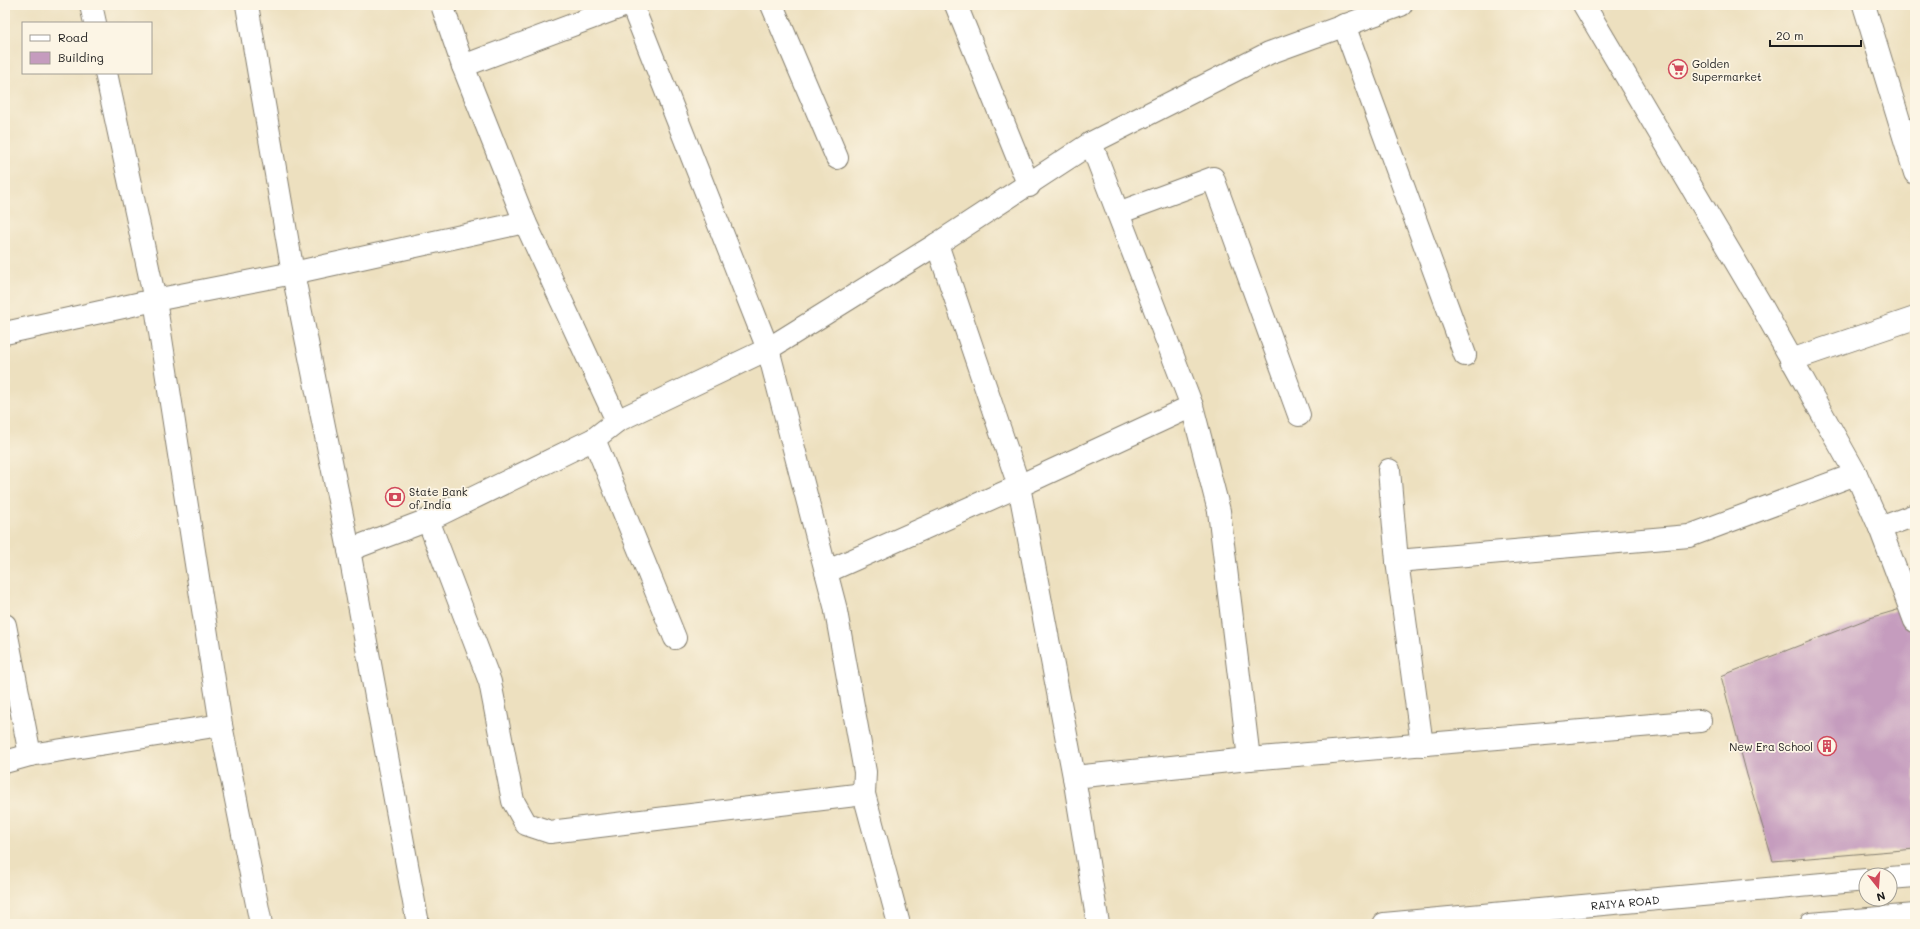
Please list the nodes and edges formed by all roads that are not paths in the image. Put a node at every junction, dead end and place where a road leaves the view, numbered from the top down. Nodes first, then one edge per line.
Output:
1 (91, 5) edge
2 (247, 5) edge
3 (442, 5) edge
4 (626, 5) edge
5 (632, 5) edge
6 (772, 5) edge
7 (956, 5) edge
8 (1401, 5) edge
9 (1584, 5) edge
10 (1864, 5) edge
11 (95, 22) edge
12 (1344, 26) junction
13 (462, 66) junction
14 (106, 74) edge
15 (1091, 143) junction
16 (837, 158) dead end
17 (1915, 173) edge
18 (1028, 186) junction
19 (1118, 213) junction
20 (525, 222) junction
21 (937, 244) junction
22 (294, 274) junction
23 (155, 300) junction
24 (1915, 318) edge
25 (5, 333) edge
26 (768, 349) junction
27 (1465, 355) dead end
28 (1791, 360) junction
29 (1192, 406) junction
30 (1299, 415) dead end
31 (617, 421) junction
32 (594, 440) junction
33 (1389, 470) dead end
34 (1856, 474) junction
35 (1019, 486) junction
36 (1915, 515) edge
37 (428, 520) junction
38 (1880, 528) junction
39 (349, 550) junction
40 (1397, 561) junction
41 (826, 572) junction
42 (1915, 620) edge
43 (5, 625) edge
44 (675, 638) dead end
45 (1700, 720) dead end
46 (221, 724) junction
47 (1422, 744) junction
48 (30, 755) junction
49 (1249, 759) junction
50 (5, 762) edge
51 (1074, 777) junction
52 (864, 794) junction
53 (1915, 876) edge
54 (1898, 877) edge
55 (1858, 881) edge
56 (1915, 915) edge
57 (261, 924) edge
58 (418, 924) edge
59 (899, 924) edge
60 (1098, 924) edge
61 (1384, 924) edge
62 (1811, 924) edge

1 - 11 street
2 - 22 street
3 - 13 street
4 - 13 street
5 - 26 street
6 - 16 street
7 - 18 street
8 - 12 street
9 - 28 street
10 - 17 street
12 - 15 street
12 - 27 street
13 - 20 street
14 - 23 street
15 - 18 street
15 - 19 street
18 - 21 street
19 - 29 street
19 - 30 street
20 - 22 street
20 - 31 street
21 - 26 street
21 - 35 street
22 - 23 street
22 - 39 street
23 - 25 street
23 - 46 street
24 - 28 street
26 - 31 street
26 - 41 street
28 - 34 street
29 - 35 street
29 - 49 street
31 - 32 street
32 - 37 street
32 - 44 street
33 - 40 street
34 - 38 street
34 - 40 street
35 - 41 street
35 - 51 street
36 - 38 street
37 - 39 street
37 - 52 street
38 - 42 street
39 - 58 street
40 - 47 street
41 - 52 street
43 - 48 street
45 - 47 street
46 - 48 street
46 - 57 street
47 - 49 street
48 - 50 street
49 - 51 street
51 - 60 street
52 - 59 street
53 - 54 street
55 - 61 street, RAIYA ROAD
56 - 62 street

